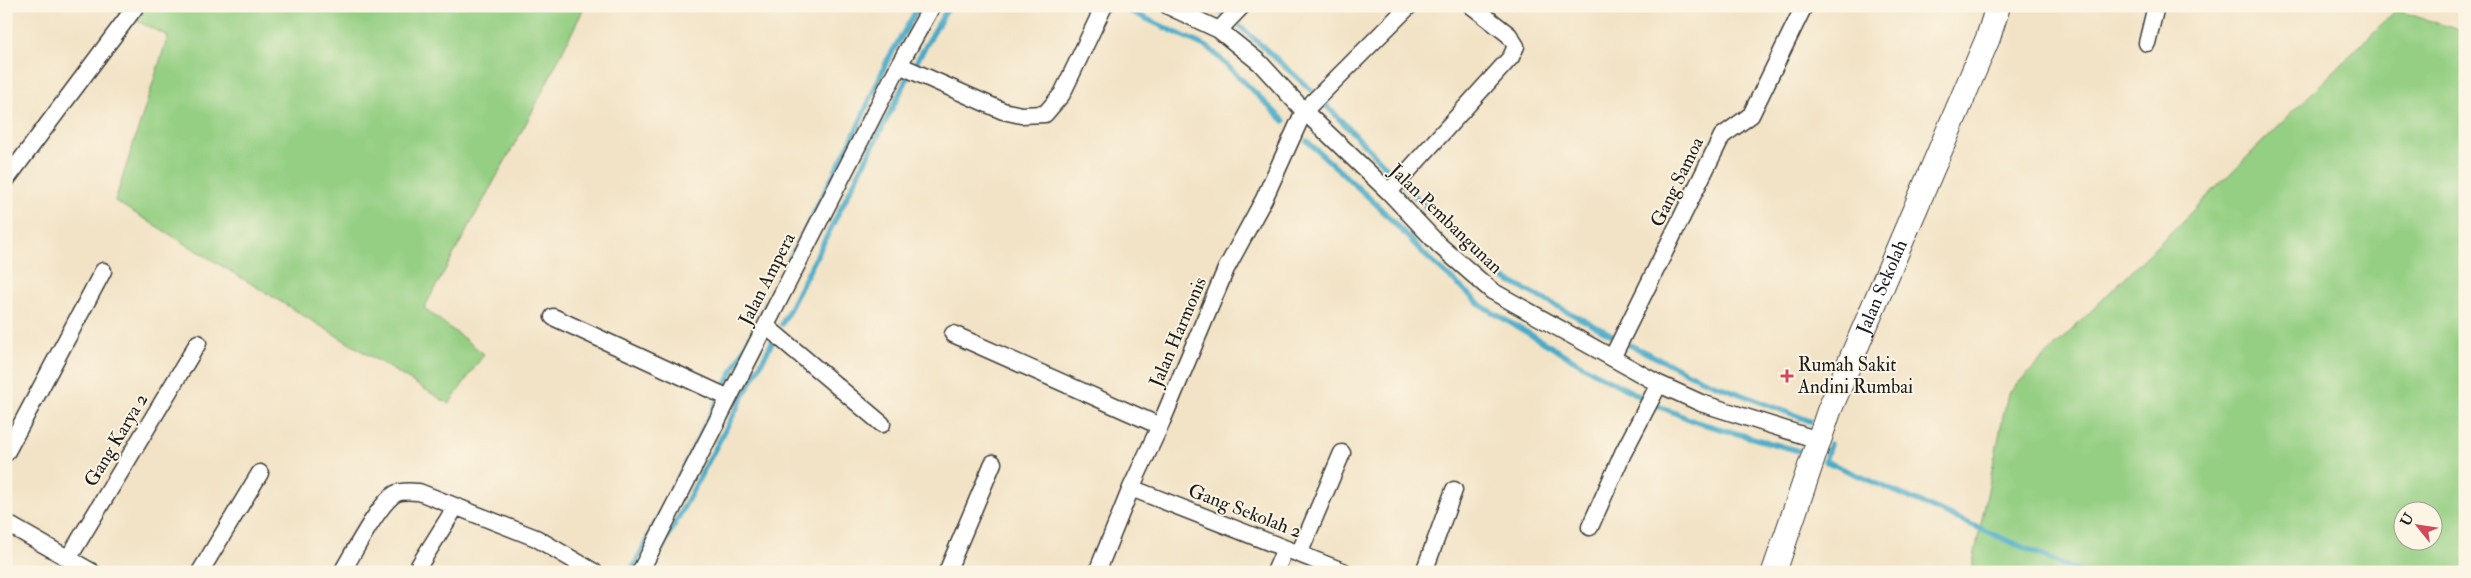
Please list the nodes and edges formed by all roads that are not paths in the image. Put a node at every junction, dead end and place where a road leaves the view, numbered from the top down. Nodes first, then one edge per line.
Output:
1 (136, 6) edge
2 (932, 6) edge
3 (1104, 6) edge
4 (1168, 6) edge
5 (1242, 6) edge
6 (1410, 6) edge
7 (1472, 6) edge
8 (1804, 6) edge
9 (1998, 6) edge
10 (2156, 6) edge
11 (1219, 30) junction
12 (2147, 43) dead end
13 (899, 65) junction
14 (1304, 111) junction
15 (6, 180) edge
16 (1389, 192) junction
17 (103, 271) dead end
18 (554, 318) dead end
19 (766, 326) junction
20 (953, 334) dead end
21 (198, 343) dead end
22 (1612, 358) junction
23 (1659, 384) junction
24 (729, 398) junction
25 (882, 424) dead end
26 (1160, 426) junction
27 (1818, 440) junction
28 (6, 452) edge
29 (1342, 453) dead end
30 (993, 463) dead end
31 (260, 473) dead end
32 (1131, 488) junction
33 (1454, 490) dead end
34 (455, 508) junction
35 (6, 523) edge
36 (1590, 527) dead end
37 (1292, 551) junction
38 (68, 559) junction
39 (92, 572) edge
40 (200, 572) edge
41 (342, 572) edge
42 (415, 572) edge
43 (594, 572) edge
44 (640, 572) edge
45 (947, 572) edge
46 (1097, 572) edge
47 (1275, 572) edge
48 (1345, 572) edge
49 (1424, 572) edge
50 (1774, 572) edge

1 - 15 street
2 - 13 street, Jalan Ampera
3 - 13 street
4 - 11 street, Jalan Pembangunan
5 - 11 street
6 - 14 street
7 - 16 street
8 - 22 street, Gang Samoa
9 - 27 street, Jalan Sekolah
10 - 12 street
11 - 14 street, Jalan Pembangunan
13 - 19 street, Jalan Ampera
14 - 16 street, Jalan Pembangunan
14 - 26 street, Jalan Harmonis
16 - 22 street, Jalan Pembangunan
17 - 28 street
18 - 24 street
19 - 24 street, Jalan Ampera
19 - 25 street
20 - 26 street
21 - 38 street, Gang Karya 2
22 - 23 street, Jalan Pembangunan
23 - 27 street, Jalan Pembangunan
23 - 36 street
24 - 44 street, Jalan Ampera
26 - 32 street, Jalan Harmonis
27 - 50 street, Jalan Sekolah
29 - 37 street
30 - 45 street
31 - 40 street
32 - 37 street, Gang Sekolah 2
32 - 46 street, Jalan Harmonis
33 - 49 street
34 - 41 street
34 - 42 street
34 - 43 street
35 - 38 street
37 - 47 street
37 - 48 street, Gang Sekolah 2
38 - 39 street

